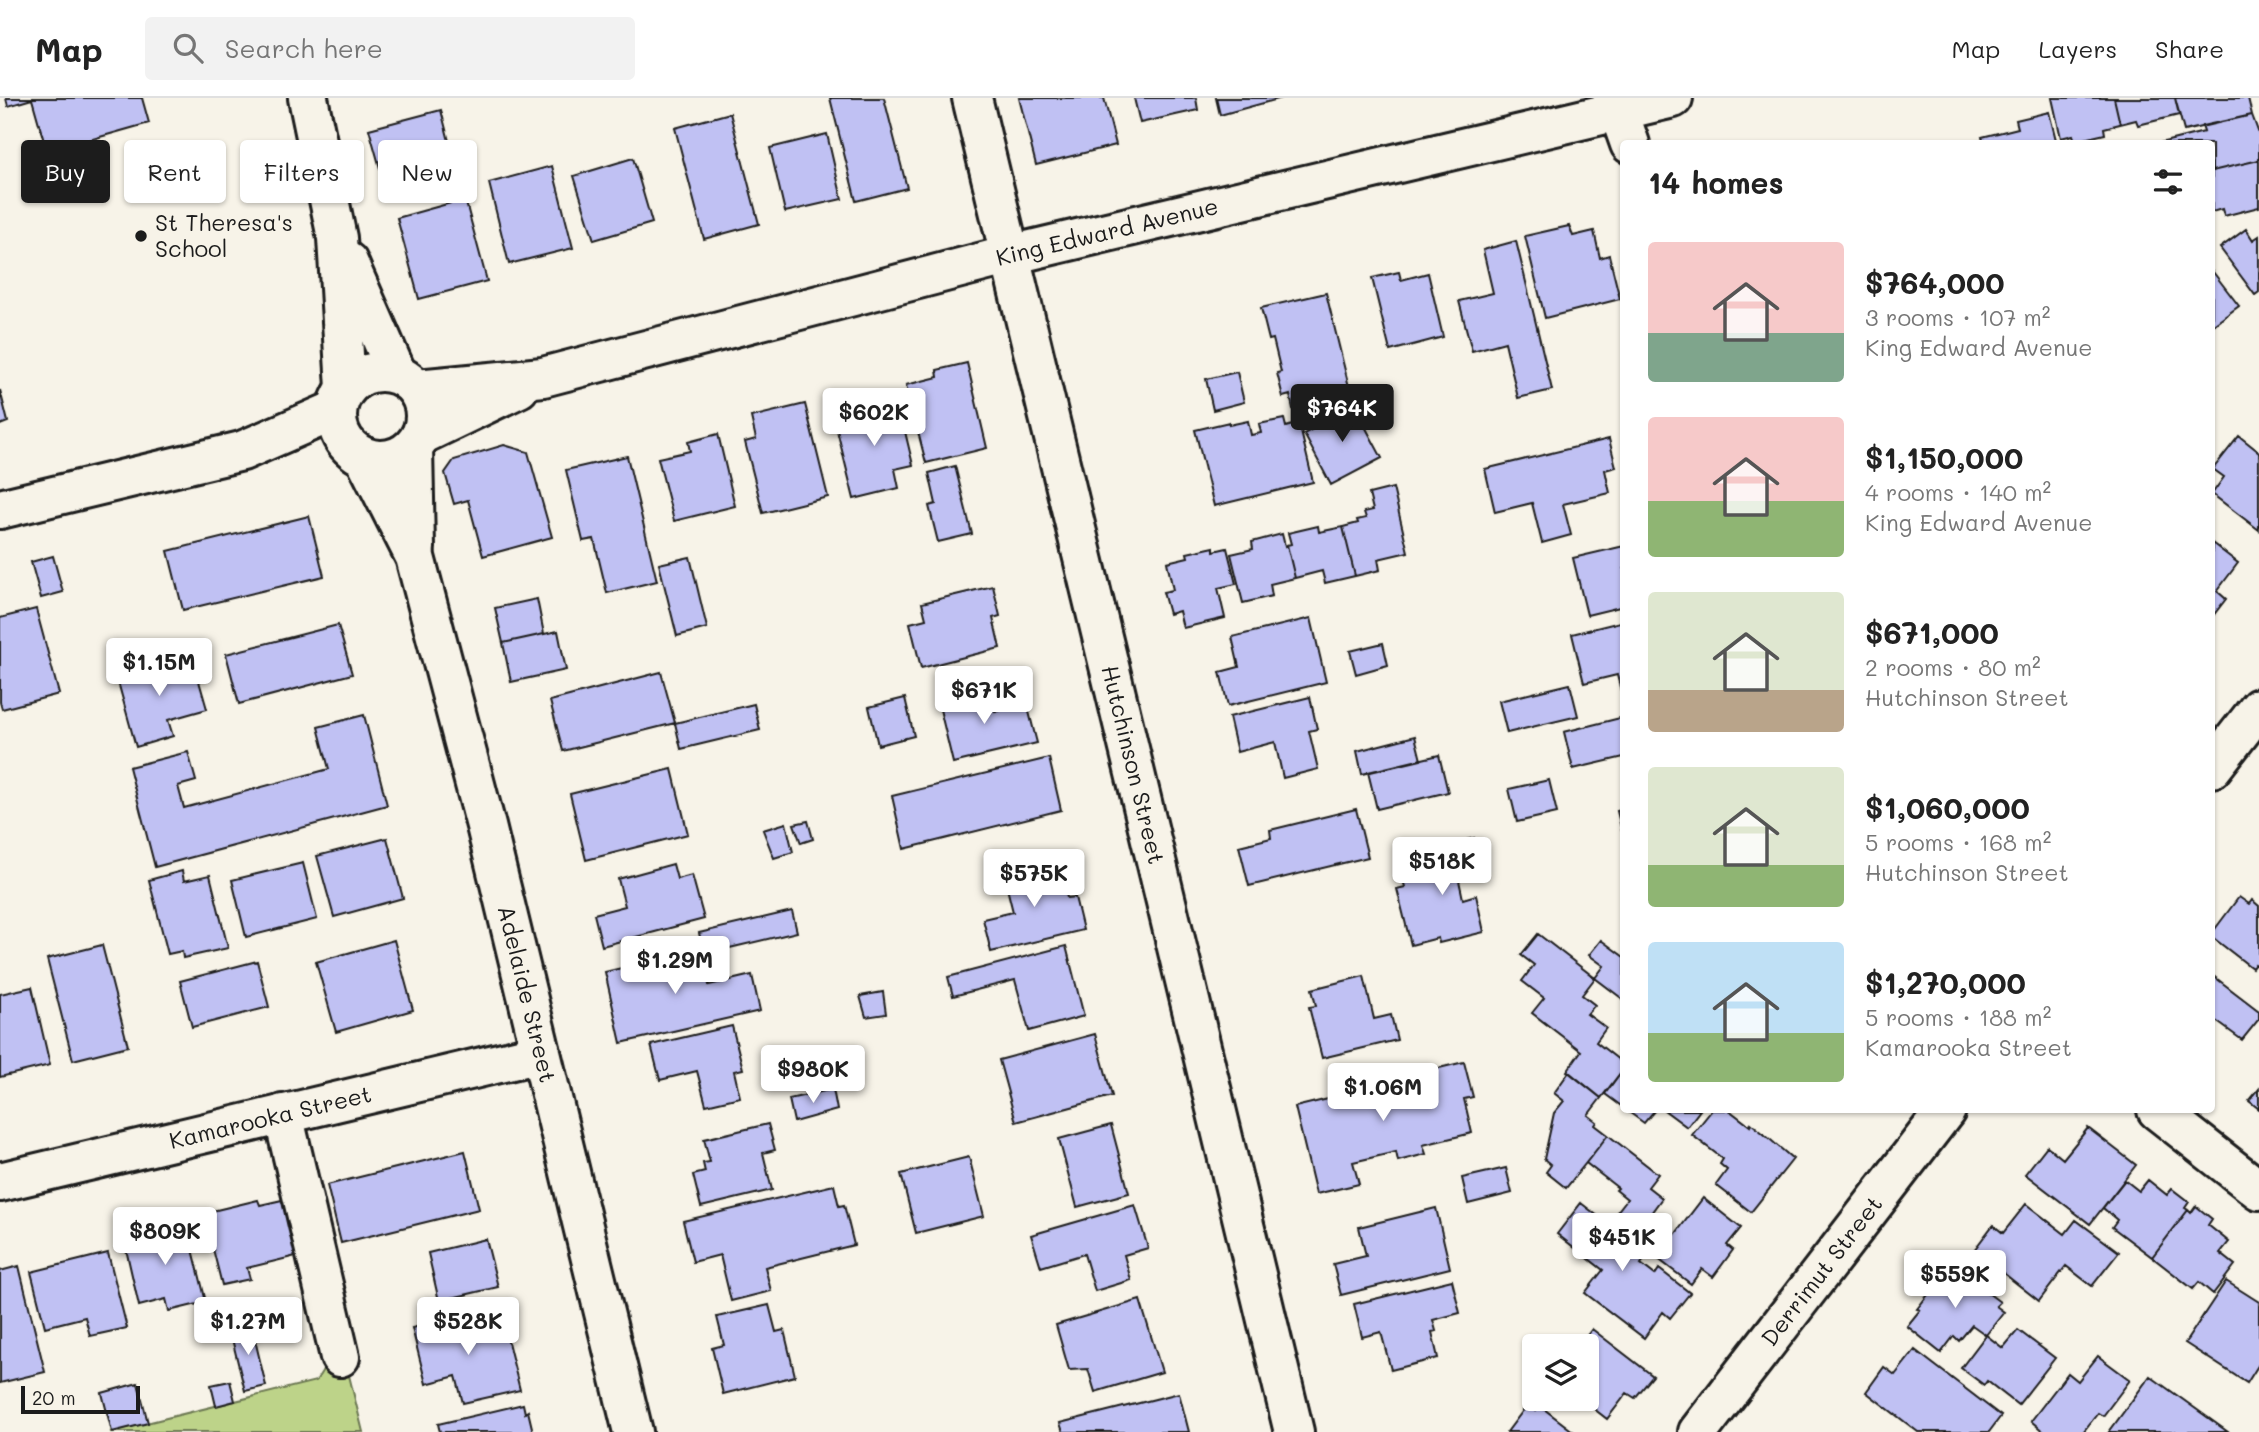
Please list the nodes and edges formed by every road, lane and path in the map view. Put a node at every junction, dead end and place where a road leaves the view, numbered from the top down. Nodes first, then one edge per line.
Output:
1 (308, 98) edge
2 (972, 98) edge
3 (1637, 109) edge
4 (1649, 140) edge
5 (337, 238) junction
6 (1010, 255) junction
7 (543, 377) junction
8 (407, 382) junction
9 (341, 399) junction
10 (417, 441) junction
11 (242, 451) junction
12 (357, 452) junction
13 (0, 509) edge
14 (415, 557) junction
15 (2259, 708) edge
16 (2215, 764) edge
17 (541, 1053) junction
18 (1944, 1113) edge
19 (2161, 1113) edge
20 (283, 1114) junction
21 (0, 1182) edge
22 (2259, 1190) edge
23 (340, 1357) dead end
24 (633, 1432) edge
25 (1294, 1432) edge
26 (1698, 1432) edge

1 - 5 street
2 - 6 street, Hutchinson Street
3 - 4 street
3 - 6 street, King Edward Avenue
5 - 8 street
5 - 9 street
6 - 7 street, King Edward Avenue
6 - 25 street, Hutchinson Street
7 - 8 street, King Edward Avenue
7 - 10 street, King Edward Avenue
8 - 9 street
8 - 10 street
9 - 11 street
9 - 12 street
10 - 12 street
10 - 14 street, Adelaide Street
11 - 12 street
11 - 13 street
12 - 14 street, Adelaide Street
14 - 17 street, Adelaide Street
15 - 16 street
17 - 20 street, Kamarooka Street
17 - 24 street, Adelaide Street
18 - 26 street, Derrimut Street
19 - 22 street
20 - 21 street, Kamarooka Street
20 - 23 street

